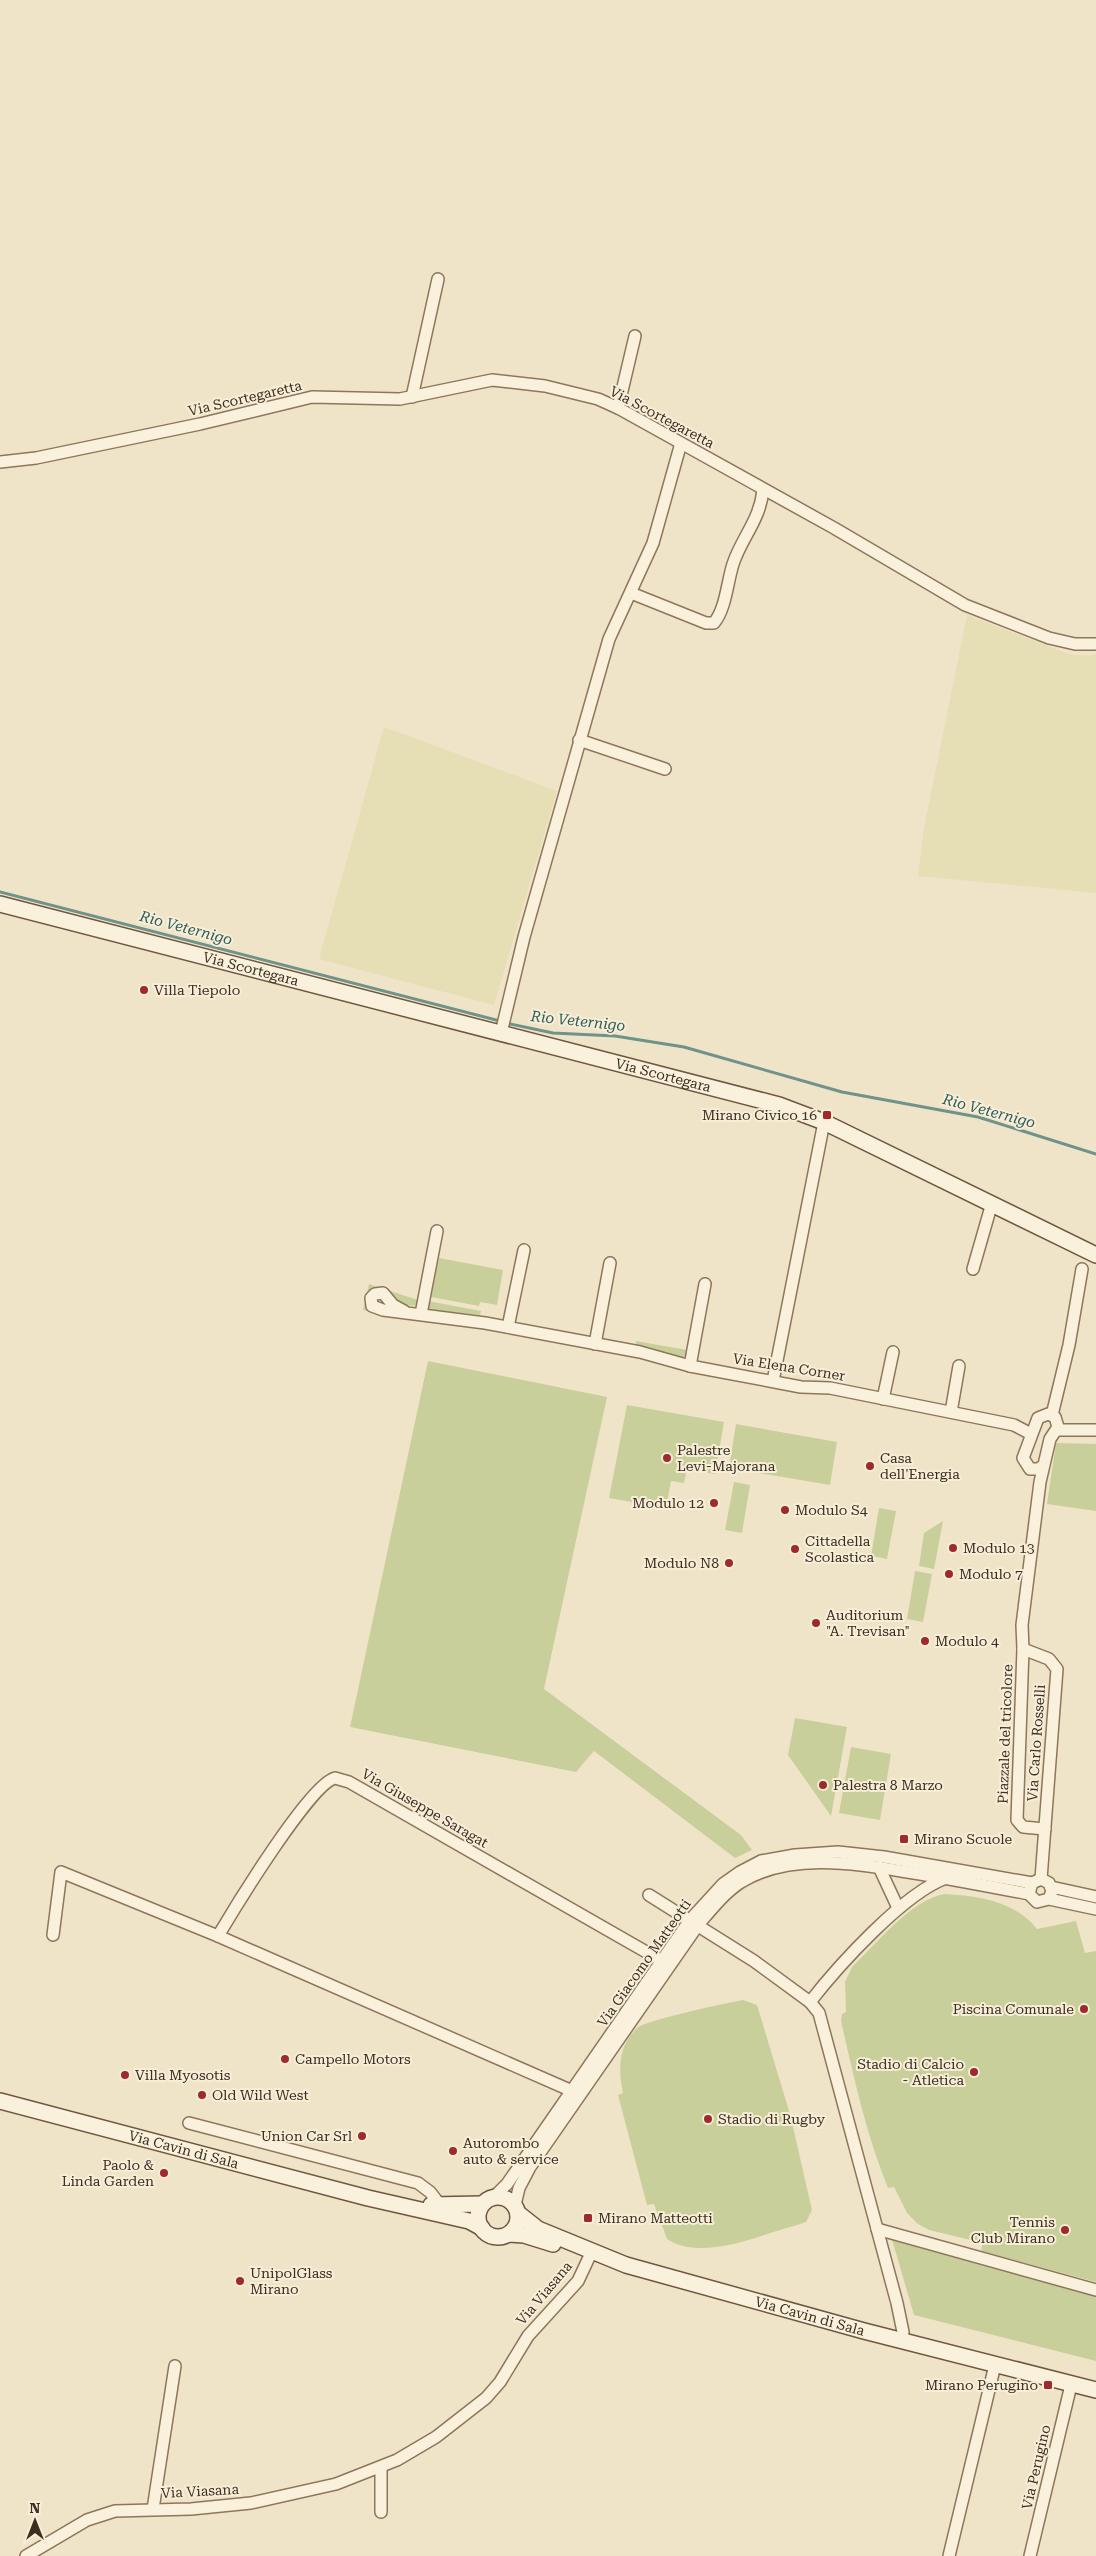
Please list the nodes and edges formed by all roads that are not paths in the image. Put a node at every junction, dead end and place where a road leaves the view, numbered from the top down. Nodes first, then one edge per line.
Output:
1 (438, 279) dead end
2 (635, 336) dead end
3 (412, 397) junction
4 (618, 408) junction
5 (681, 443) junction
6 (0, 462) edge
7 (763, 490) junction
8 (631, 593) junction
9 (1096, 644) edge
10 (579, 740) junction
11 (665, 769) dead end
12 (0, 904) edge
13 (501, 1033) junction
14 (824, 1122) junction
15 (992, 1203) junction
16 (437, 1231) dead end
17 (524, 1250) dead end
18 (1096, 1255) edge
19 (610, 1263) dead end
20 (973, 1269) dead end
21 (1082, 1269) dead end
22 (705, 1284) dead end
23 (404, 1311) dead end
24 (421, 1314) junction
25 (508, 1327) junction
26 (595, 1344) junction
27 (893, 1352) dead end
28 (690, 1366) junction
29 (959, 1366) dead end
30 (773, 1381) junction
31 (883, 1399) junction
32 (950, 1412) junction
33 (1052, 1415) junction
34 (1036, 1421) junction
35 (1014, 1425) junction
36 (1057, 1430) junction
37 (1096, 1430) edge
38 (1031, 1434) junction
39 (1044, 1465) junction
40 (1030, 1469) junction
41 (1040, 1482) junction
42 (1023, 1649) junction
43 (1045, 1828) junction
44 (879, 1867) junction
45 (946, 1878) junction
46 (1034, 1885) junction
47 (1050, 1893) junction
48 (649, 1895) dead end
49 (1096, 1897) edge
50 (898, 1908) junction
51 (1096, 1909) edge
52 (694, 1923) junction
53 (53, 1935) dead end
54 (218, 1936) junction
55 (666, 1964) junction
56 (810, 2002) junction
57 (577, 2093) junction
58 (0, 2101) edge
59 (189, 2123) dead end
60 (368, 2198) junction
61 (488, 2201) junction
62 (441, 2206) junction
63 (517, 2210) junction
64 (482, 2228) junction
65 (877, 2229) junction
66 (510, 2234) junction
67 (591, 2254) junction
68 (1096, 2290) edge
69 (902, 2341) junction
70 (995, 2365) junction
71 (175, 2366) dead end
72 (1071, 2385) junction
73 (1096, 2390) edge
74 (381, 2467) junction
75 (153, 2508) junction
76 (381, 2512) dead end
77 (26, 2556) edge
78 (949, 2556) edge
79 (1030, 2556) edge

1 - 3 street
2 - 4 street
3 - 4 street, Via Scortegaretta
3 - 6 street, Via Scortegaretta
4 - 5 street, Via Scortegaretta
5 - 7 street, Via Scortegaretta
5 - 8 street
7 - 8 street
7 - 9 street, Via Scortegaretta
8 - 10 street
10 - 11 street
10 - 13 street
12 - 13 main road, Via Scortegara
13 - 14 main road, Via Scortegara
14 - 15 main road, Via Scortegara
14 - 30 street
15 - 18 main road, Via Scortegara
15 - 20 street
16 - 24 street
17 - 25 street
19 - 26 street
21 - 33 street
22 - 28 street
23 - 24 street, Via Elena Corner
24 - 25 street, Via Elena Corner
25 - 26 street, Via Elena Corner
26 - 28 street, Via Elena Corner
27 - 31 street
28 - 30 street, Via Elena Corner
29 - 32 street
30 - 31 street, Via Elena Corner
31 - 32 street, Via Elena Corner
32 - 35 street, Via Elena Corner
33 - 34 street
33 - 36 street
34 - 35 street, Via Elena Corner
34 - 38 street
35 - 38 street, Via Elena Corner
36 - 37 street
36 - 39 street
38 - 40 street
39 - 40 street
39 - 41 street
40 - 41 street
41 - 42 street
42 - 43 street, Via Carlo Rosselli
42 - 43 street, Piazzale del tricolore
43 - 46 street, Via Carlo Rosselli
44 - 45 street, Via Giacomo Matteotti
44 - 50 street
44 - 52 street, Via Giacomo Matteotti
45 - 46 street, Via Giacomo Matteotti
45 - 50 street
46 - 47 street, Via Giacomo Matteotti
46 - 47 street, Via Giacomo Matteotti
46 - 52 street, Via Giacomo Matteotti
47 - 49 street, Via Giacomo Matteotti
47 - 51 street, Via Giacomo Matteotti
48 - 52 street
50 - 56 street
52 - 55 street, Via Giacomo Matteotti
52 - 56 street
53 - 54 street
54 - 55 street, Via Giuseppe Saragat
54 - 57 street
55 - 57 street, Via Giacomo Matteotti
56 - 65 street
57 - 61 street, Via Giacomo Matteotti
57 - 63 street, Via Giacomo Matteotti
58 - 60 main road, Via Cavin di Sala
59 - 62 street, Via Cavin di Sala
60 - 62 main road, Via Cavin di Sala
60 - 64 main road, Via Cavin di Sala
61 - 62 main road, Via Cavin di Sala
61 - 63 main road
61 - 64 main road
63 - 66 main road
63 - 67 main road, Via Cavin di Sala
64 - 66 main road
65 - 68 street
65 - 69 street
66 - 67 main road, Via Cavin di Sala
67 - 69 main road, Via Cavin di Sala
67 - 74 street, Via Viasana
69 - 70 main road, Via Cavin di Sala
70 - 72 main road, Via Cavin di Sala
70 - 78 street
71 - 75 street
72 - 73 main road, Via Cavin di Sala
72 - 79 street, Via Perugino
74 - 75 street, Via Viasana
74 - 76 street
75 - 77 street, Via Viasana

